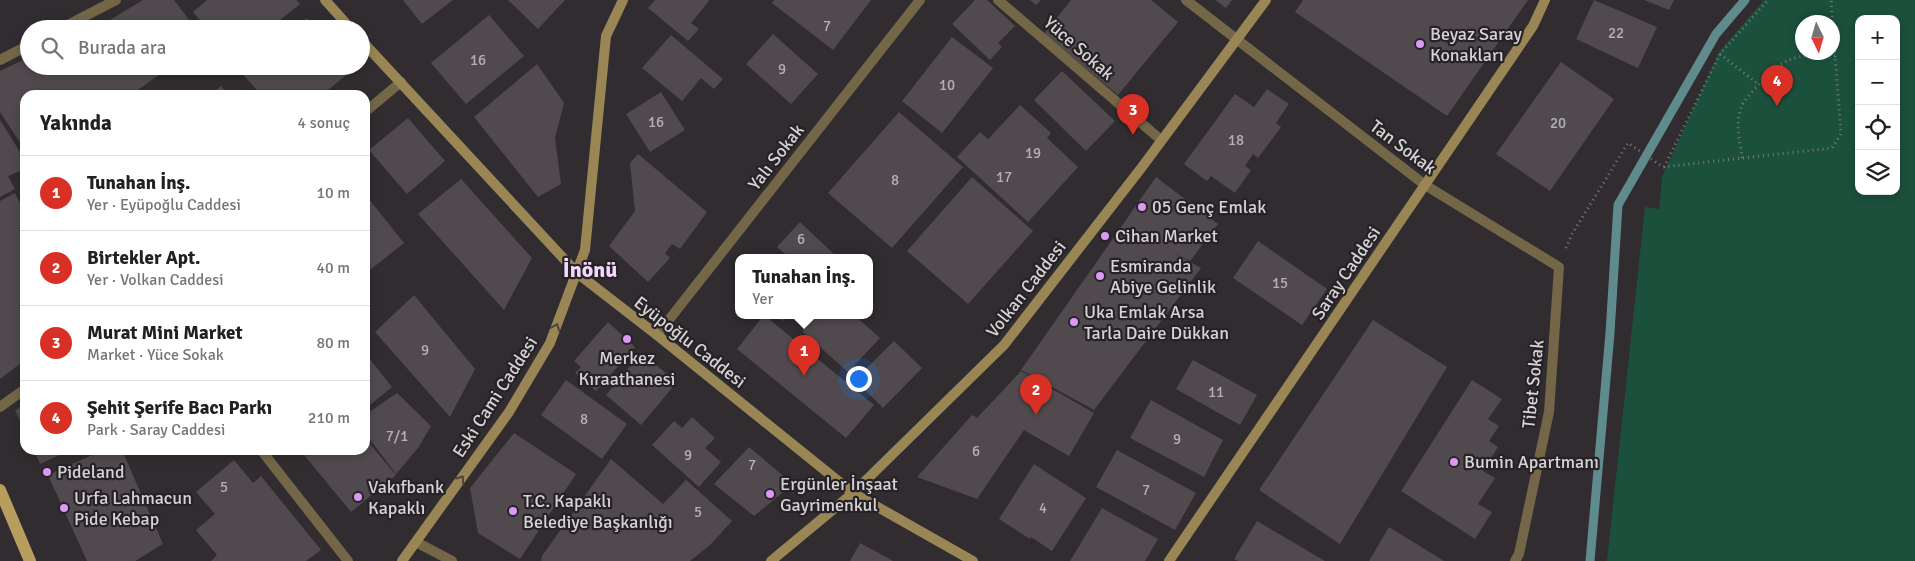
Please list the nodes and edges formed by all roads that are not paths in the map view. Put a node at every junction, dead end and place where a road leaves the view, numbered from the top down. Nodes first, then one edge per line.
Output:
1 (116, 0) edge
2 (324, 0) edge
3 (623, 0) edge
4 (920, 0) edge
5 (998, 0) edge
6 (1186, 0) edge
7 (1266, 0) edge
8 (1545, 0) edge
9 (77, 20) edge
10 (343, 20) edge
11 (1238, 40) junction
12 (370, 49) edge
13 (20, 50) edge
14 (0, 60) edge
15 (401, 82) junction
16 (370, 108) edge
17 (1162, 140) junction
18 (1425, 186) junction
19 (1559, 267) joint
20 (576, 274) junction
21 (657, 335) junction
22 (20, 392) edge
23 (0, 407) edge
24 (265, 455) edge
25 (0, 490) edge
26 (853, 493) junction
27 (416, 542) junction
28 (30, 561) edge
29 (348, 561) edge
30 (402, 561) edge
31 (452, 561) edge
32 (771, 561) edge
33 (973, 561) edge
34 (1169, 561) edge
35 (1515, 561) edge

1 - 9 street
2 - 10 street
3 - 20 street, Eski Cami Caddesi
4 - 21 street, Yalı Sokak
5 - 17 street, Yüce Sokak
6 - 11 street, Tan Sokak
7 - 11 street, Volkan Caddesi
8 - 18 street, Saray Caddesi
11 - 17 street, Volkan Caddesi
11 - 18 street, Tan Sokak
12 - 15 street, Eyüpoğlu Caddesi
13 - 14 street
15 - 16 street
15 - 20 street, Eyüpoğlu Caddesi
17 - 26 street, Volkan Caddesi
18 - 19 street, Tan Sokak
18 - 34 street, Saray Caddesi
19 - 35 street, Tibet Sokak
20 - 21 street, Eyüpoğlu Caddesi
27 -> 20 street, Eski Cami Caddesi
21 - 26 street, Eyüpoğlu Caddesi
22 - 23 street
24 - 29 street
25 - 28 main road
26 - 32 street, Volkan Caddesi
26 - 33 street, Eyüpoğlu Caddesi
27 - 30 street, Eski Cami Caddesi
27 - 31 street

